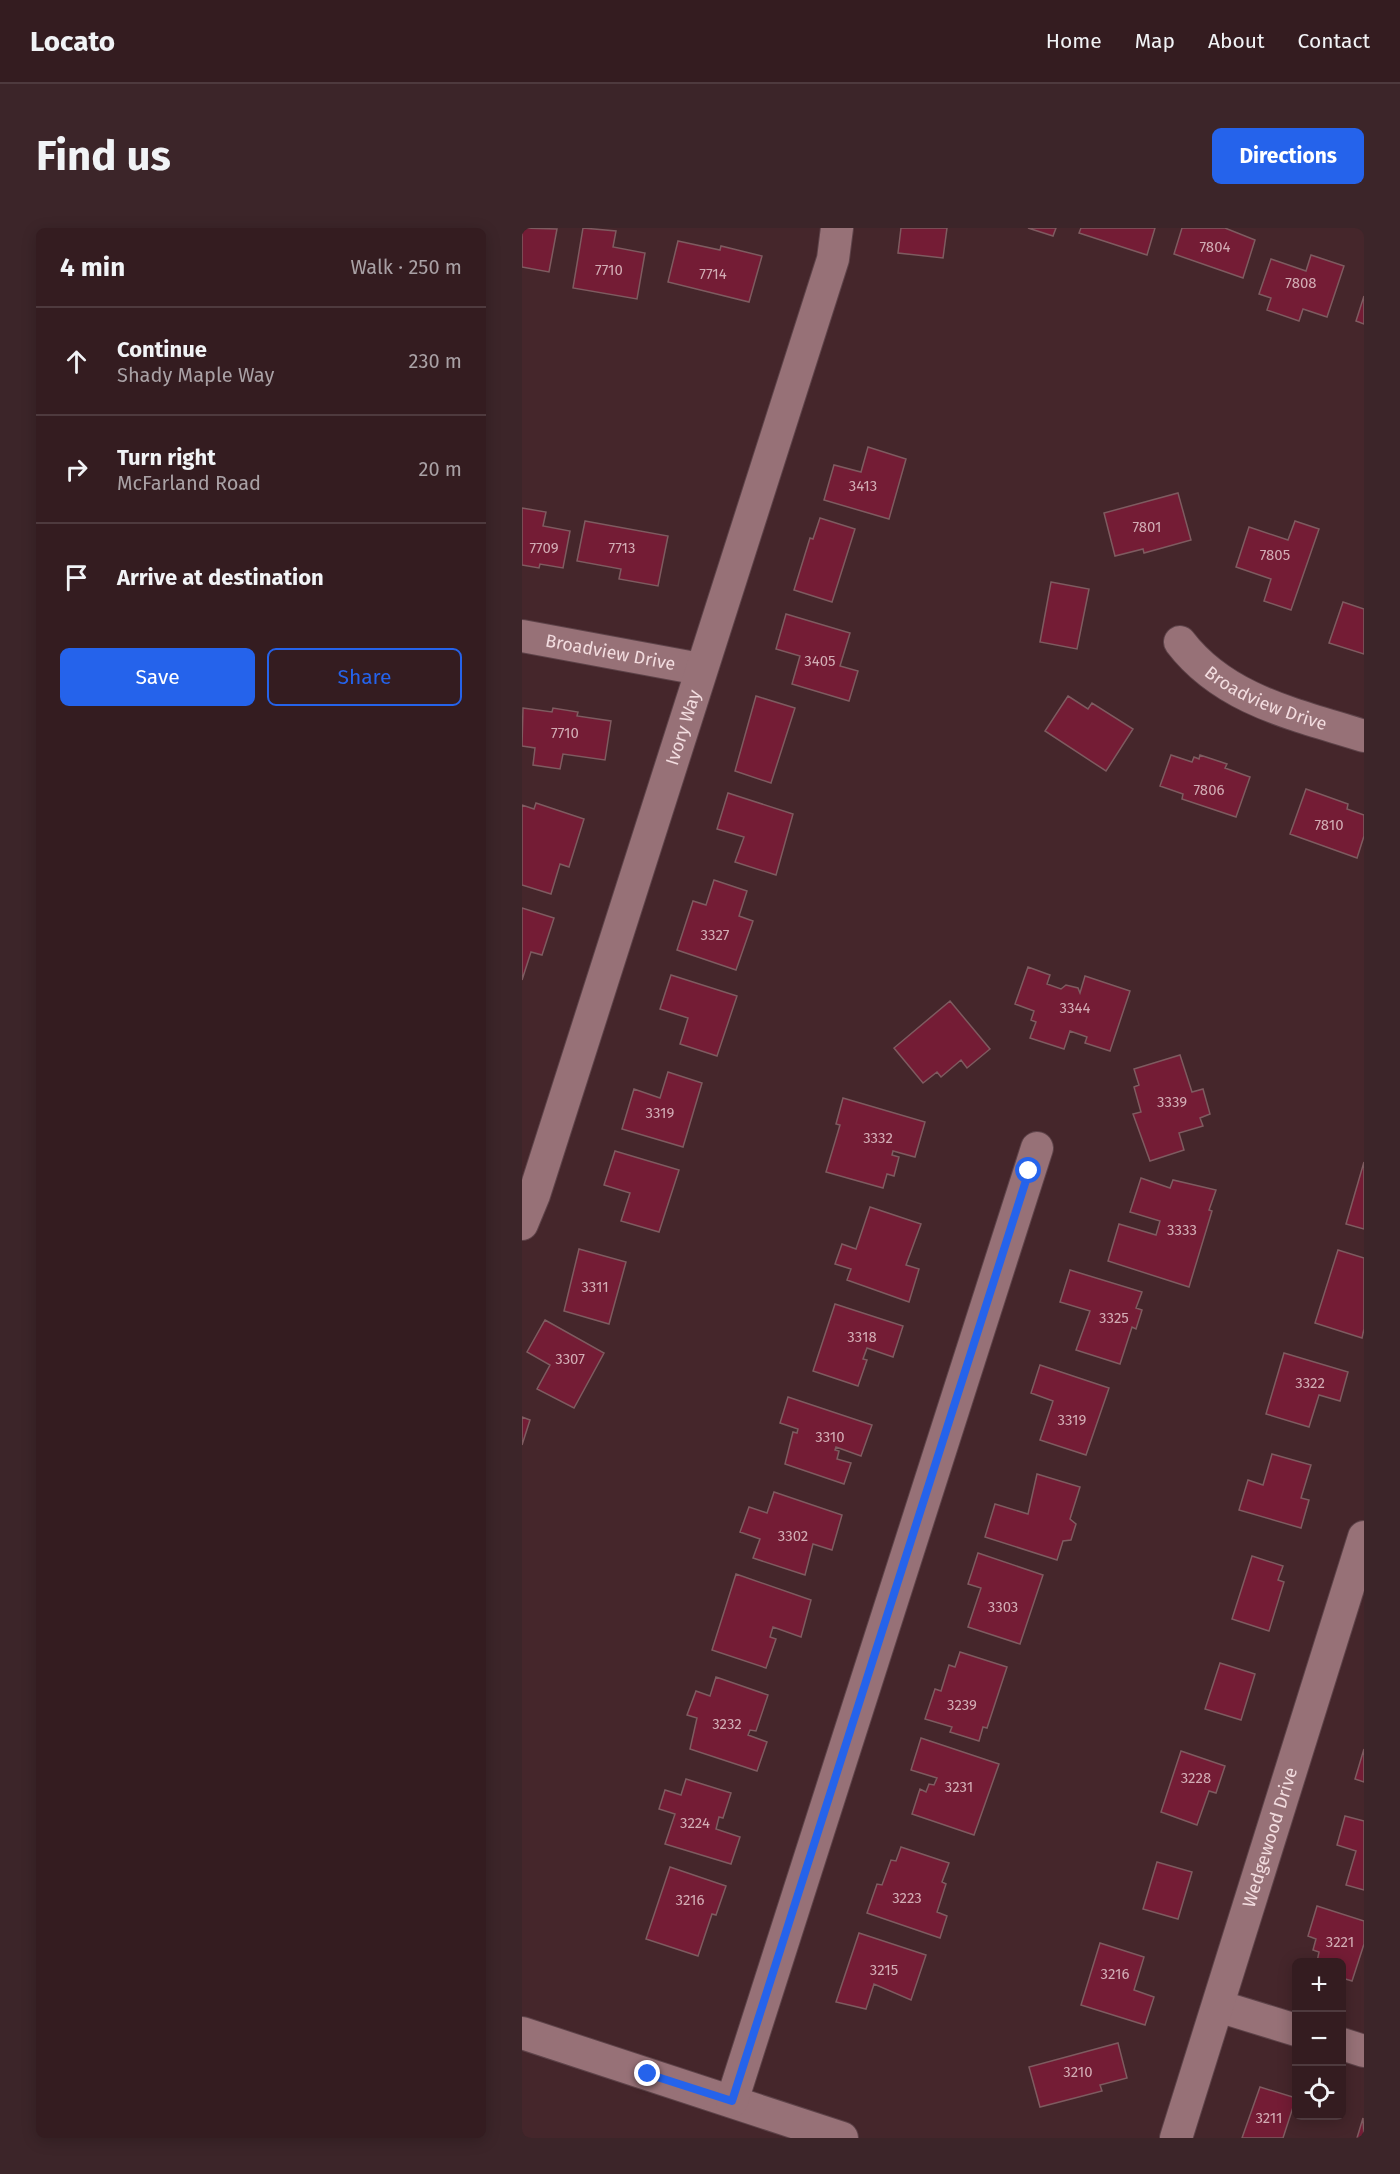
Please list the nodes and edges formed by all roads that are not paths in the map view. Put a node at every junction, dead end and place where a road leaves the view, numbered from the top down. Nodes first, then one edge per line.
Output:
1 (837, 228) edge
2 (522, 636) edge
3 (1180, 642) dead end
4 (700, 669) junction
5 (1364, 736) edge
6 (1037, 1148) dead end
7 (522, 1224) edge
8 (1364, 1537) edge
9 (1218, 2006) junction
10 (1292, 2029) edge
11 (522, 2033) edge
12 (1346, 2046) edge
13 (1364, 2051) edge
14 (732, 2101) junction
15 (842, 2138) edge
16 (1176, 2138) edge

1 - 4 street, Ivory Way
2 - 4 street, Broadview Drive
3 - 5 street, Broadview Drive
4 - 7 street, Ivory Way
6 - 14 street
8 - 9 street, Wedgewood Drive
9 - 10 street
9 - 16 street, Wedgewood Drive
11 - 14 street
12 - 13 street
14 - 15 street

